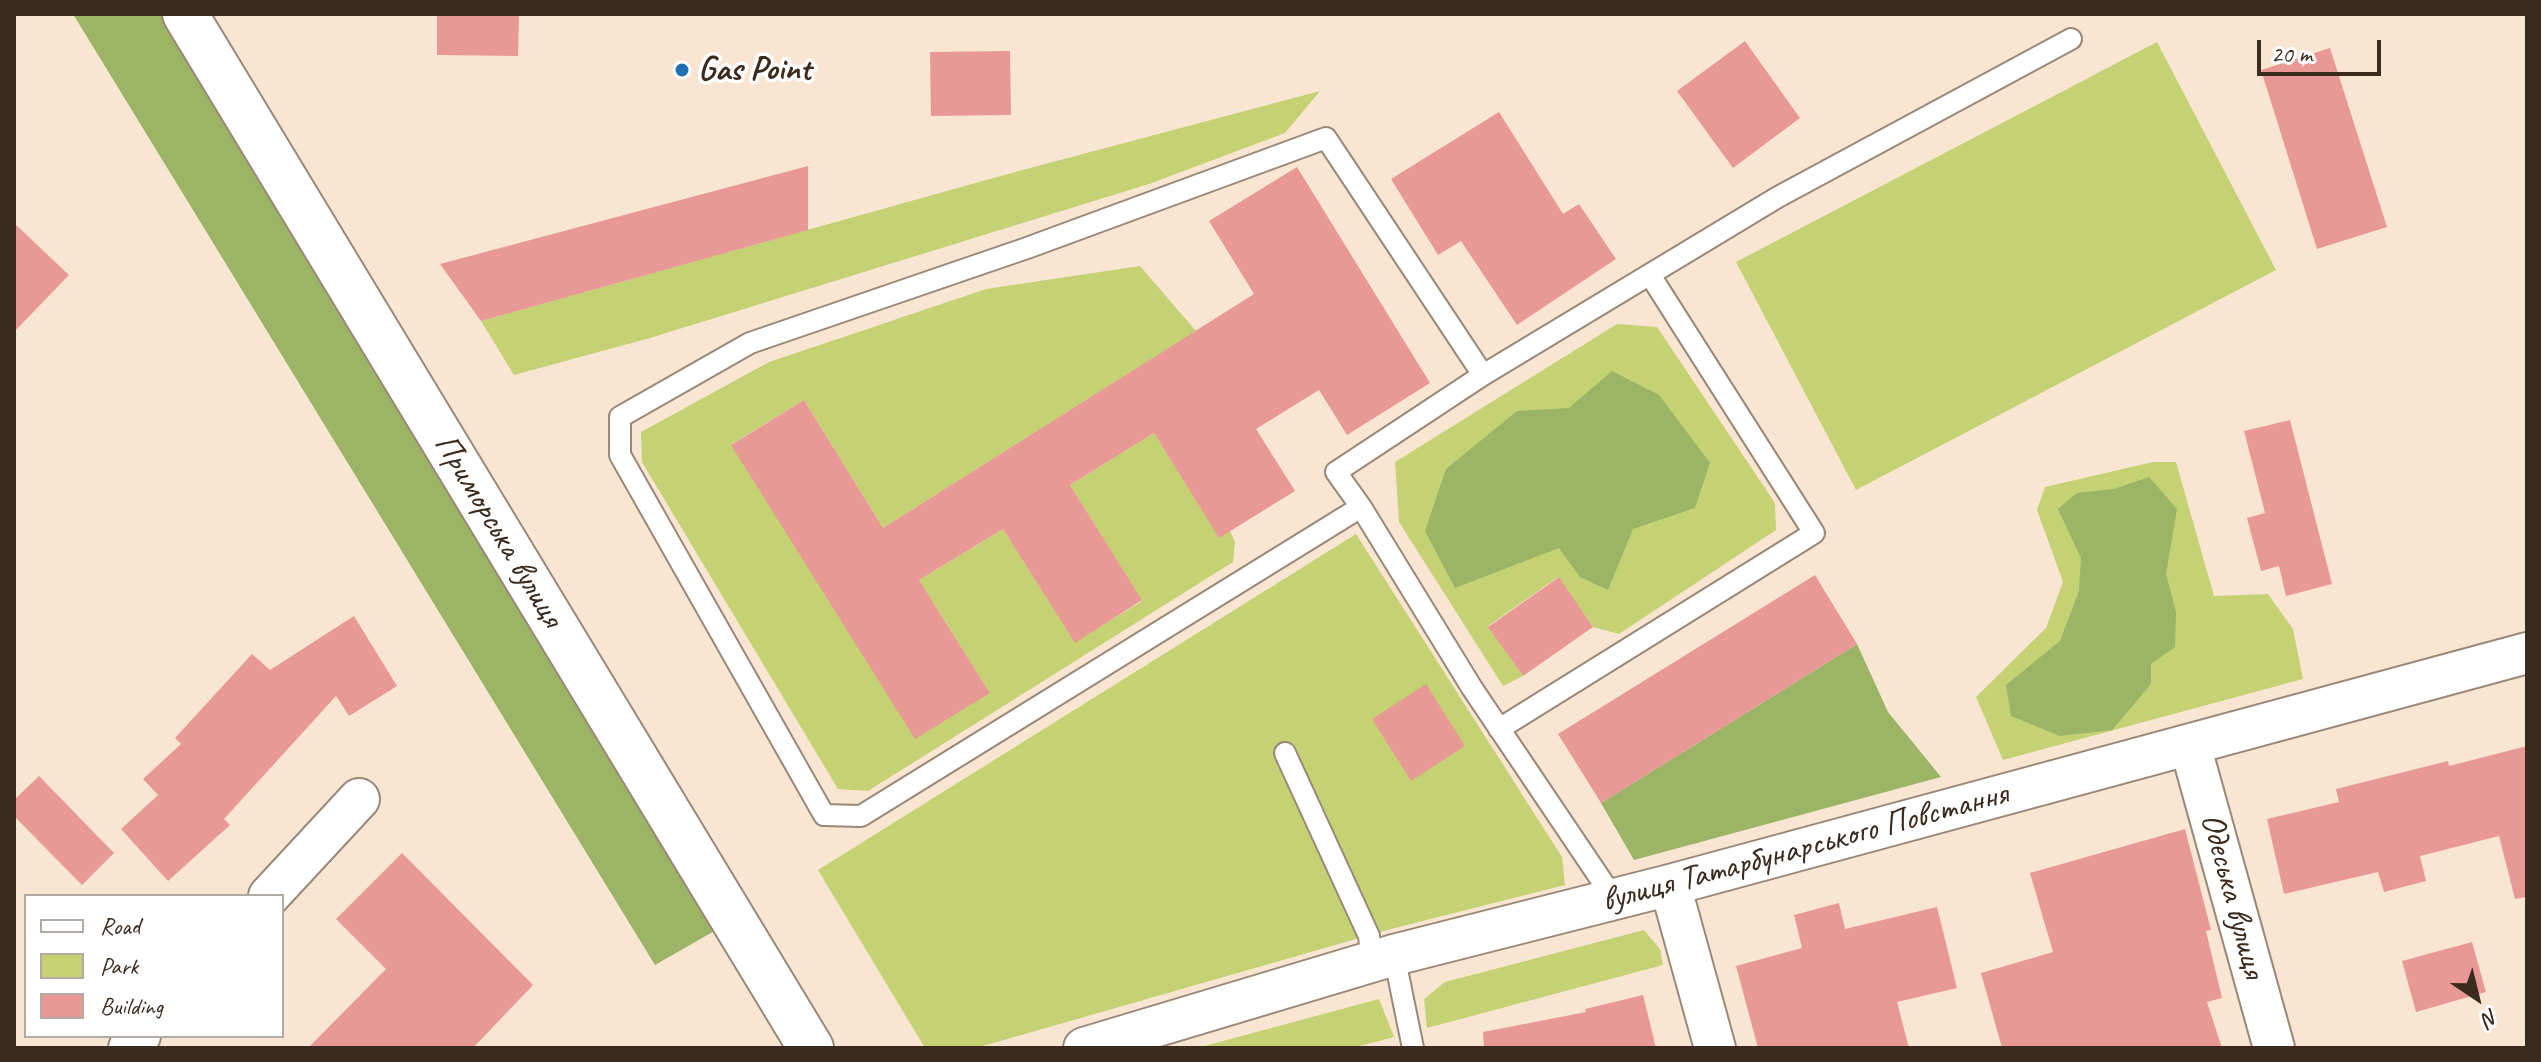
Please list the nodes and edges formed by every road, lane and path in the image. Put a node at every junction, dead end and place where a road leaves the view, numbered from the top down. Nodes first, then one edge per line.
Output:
1 (185, 14) edge
2 (2071, 39) dead end
3 (1650, 275) junction
4 (1483, 375) junction
5 (1361, 507) junction
6 (2527, 653) edge
7 (1499, 729) junction
8 (2190, 745) junction
9 (1285, 753) dead end
10 (359, 799) dead end
11 (1670, 885) junction
12 (271, 894) edge
13 (1614, 899) junction
14 (1383, 959) junction
15 (811, 1048) edge
16 (1084, 1048) edge
17 (1413, 1048) edge
18 (1715, 1048) edge
19 (2274, 1048) edge

1 - 15 street, Приморська вулиця
2 - 3 lane
3 - 4 lane
3 - 7 lane
4 - 5 lane
4 - 5 lane
5 - 7 lane
6 - 8 street, вулиця Татарбунарського Повстання
7 - 13 lane
8 - 11 street, вулиця Татарбунарського Повстання
8 - 19 street, Одеська вулиця
9 - 14 lane
10 - 12 street
11 - 13 street, вулиця Татарбунарського Повстання
11 - 18 street
13 - 14 street, вулиця Татарбунарського Повстання
14 - 16 street, вулиця Татарбунарського Повстання
14 - 17 lane

